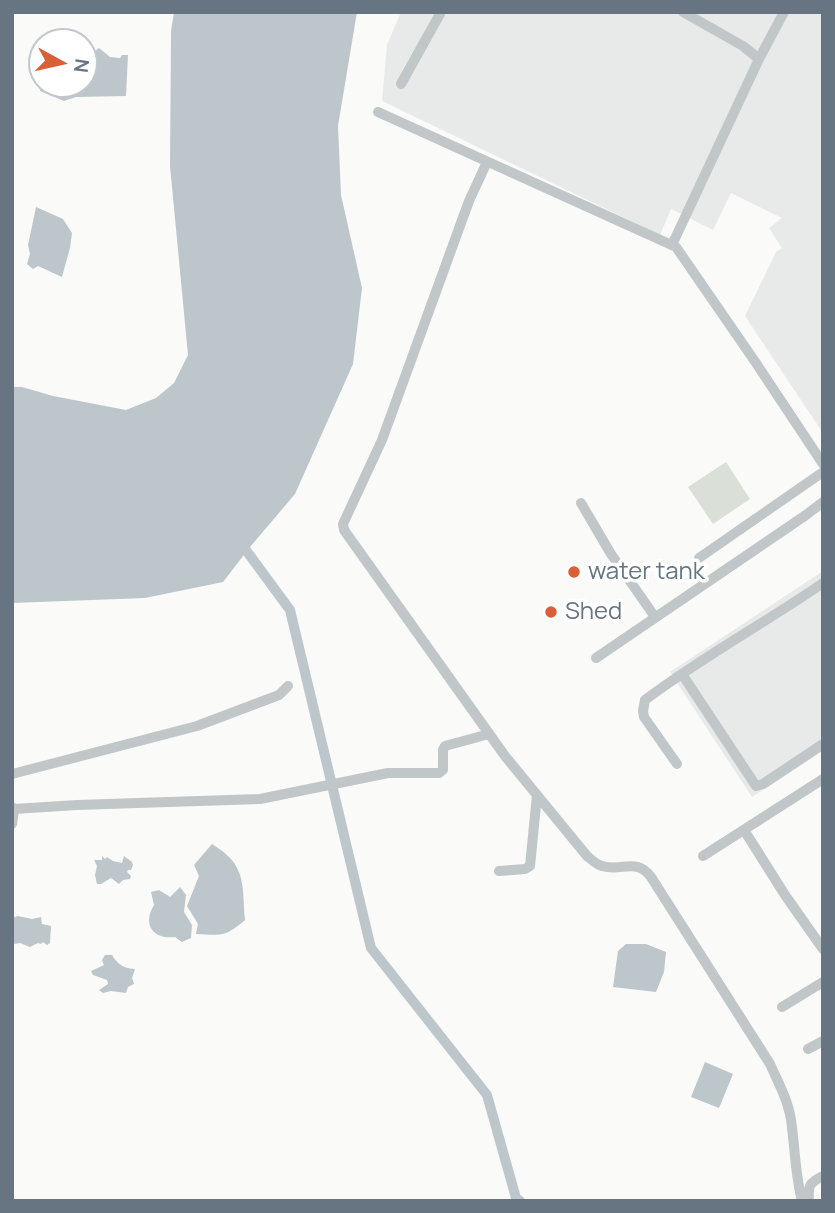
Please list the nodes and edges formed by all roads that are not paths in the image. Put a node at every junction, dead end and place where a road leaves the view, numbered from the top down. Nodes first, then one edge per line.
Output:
1 (441, 12) edge
2 (683, 12) edge
3 (784, 12) edge
4 (759, 60) junction
5 (401, 85) dead end
6 (378, 113) dead end
7 (487, 162) junction
8 (672, 245) junction
9 (823, 464) edge
10 (823, 472) edge
11 (823, 502) edge
12 (581, 503) dead end
13 (699, 558) dead end
14 (823, 583) edge
15 (655, 617) junction
16 (596, 658) dead end
17 (682, 674) junction
18 (288, 686) dead end
19 (489, 734) junction
20 (823, 744) edge
21 (677, 764) dead end
22 (12, 774) edge
23 (823, 779) edge
24 (537, 795) junction
25 (13, 808) edge
26 (12, 824) edge
27 (744, 830) junction
28 (703, 856) dead end
29 (499, 871) dead end
30 (823, 949) edge
31 (823, 982) edge
32 (782, 1007) dead end
33 (823, 1041) edge
34 (808, 1049) dead end
35 (823, 1176) edge
36 (802, 1201) edge
37 (809, 1201) edge

1 - 5 street
2 - 4 street
3 - 4 street
4 - 8 street
6 - 7 street
7 - 8 street
7 - 19 street
8 - 9 street
10 - 13 street
11 - 15 street
12 - 15 street
14 - 17 street
15 - 16 street
17 - 20 street
17 - 21 street
18 - 22 street
19 - 24 street
19 - 25 street
23 - 27 street
24 - 29 street
24 - 36 street
25 - 26 street
27 - 28 street
27 - 30 street
31 - 32 street
33 - 34 street
35 - 37 street

